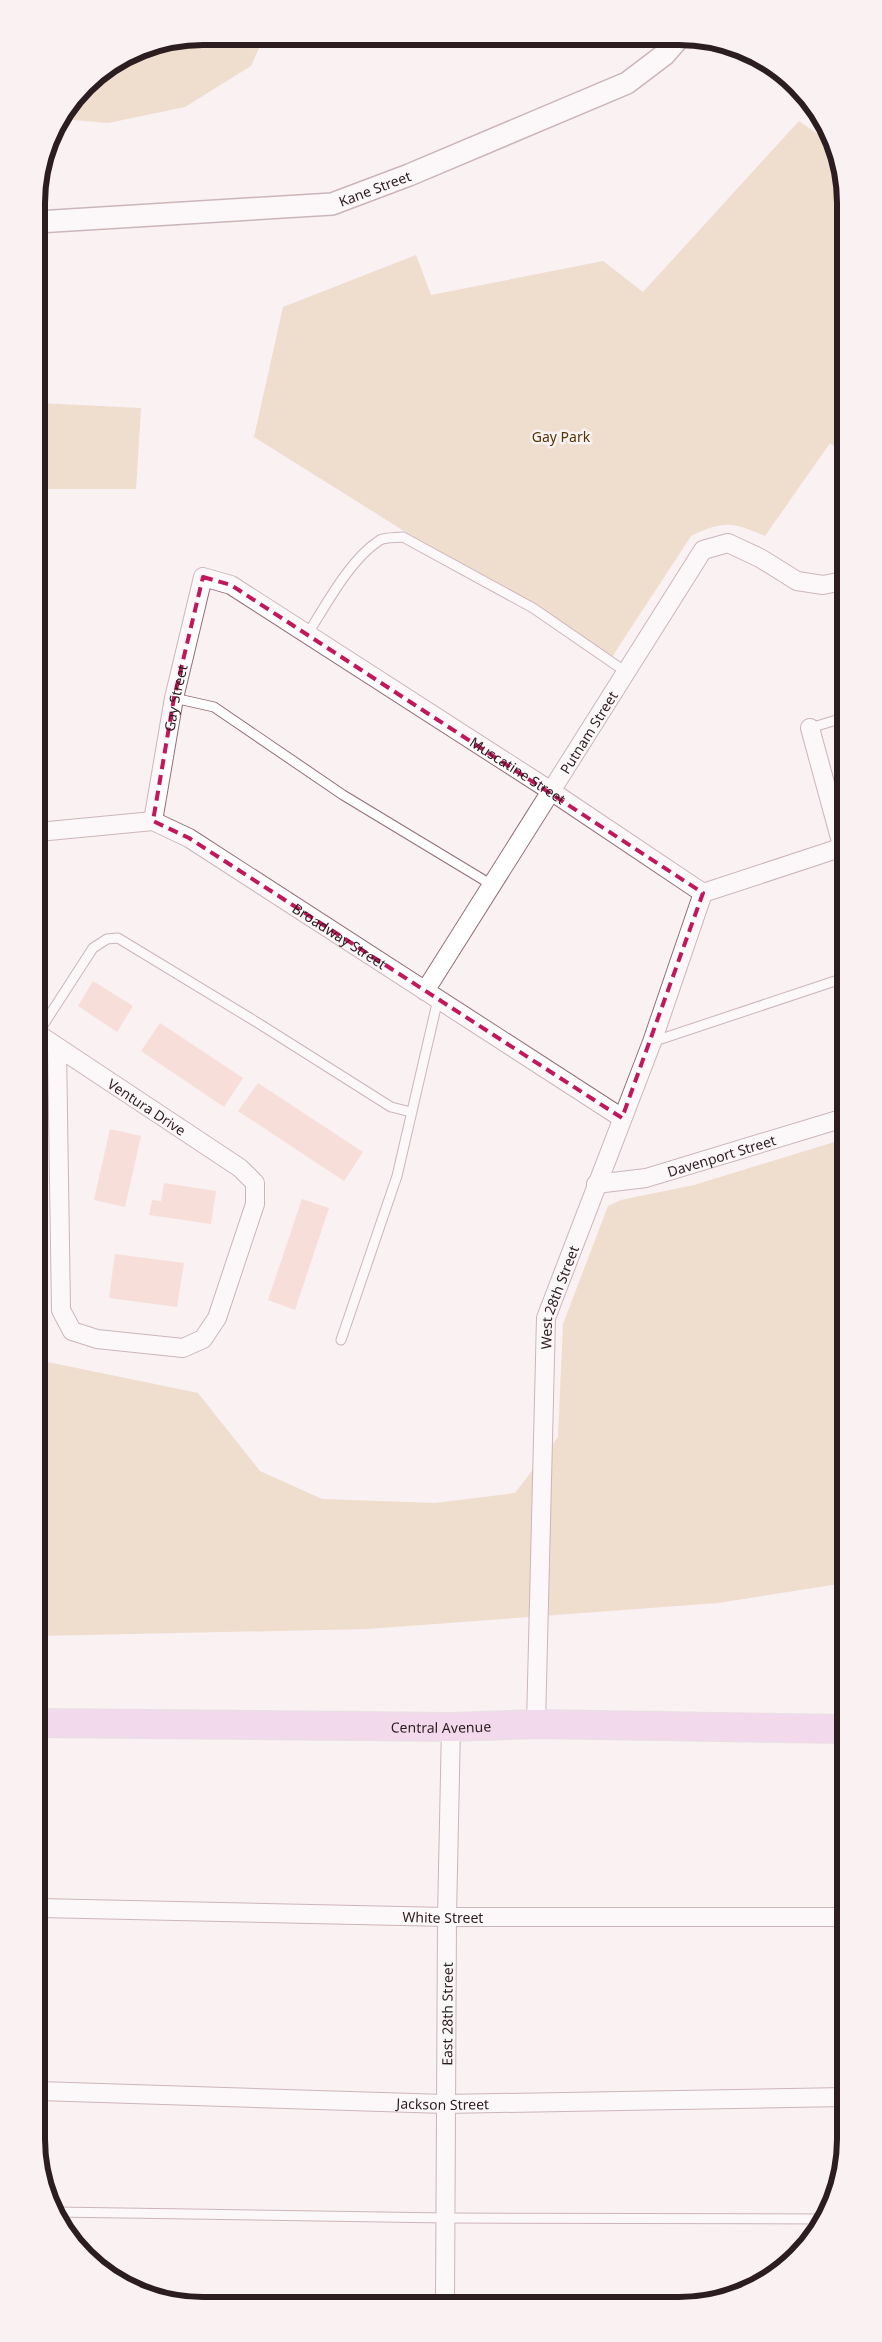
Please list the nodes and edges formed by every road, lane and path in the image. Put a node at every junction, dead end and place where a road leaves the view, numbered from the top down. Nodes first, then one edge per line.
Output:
1 (673, 45) edge
2 (45, 222) edge
3 (203, 577) joint
4 (837, 582) edge
5 (308, 635) junction
6 (626, 672) junction
7 (174, 698) junction
8 (837, 720) edge
9 (810, 728) joint
10 (551, 791) junction
11 (153, 820) junction
12 (837, 826) edge
13 (45, 831) edge
14 (837, 850) edge
15 (492, 885) junction
16 (703, 893) junction
17 (837, 980) edge
18 (431, 995) junction
19 (45, 1023) edge
20 (45, 1039) edge
21 (652, 1042) junction
22 (57, 1048) junction
23 (411, 1112) junction
24 (622, 1118) junction
25 (837, 1120) edge
26 (596, 1184) junction
27 (341, 1340) dead end
28 (45, 1723) edge
29 (536, 1724) junction
30 (451, 1727) junction
31 (837, 1729) edge
32 (45, 1908) edge
33 (446, 1917) junction
34 (837, 1917) edge
35 (45, 2091) edge
36 (837, 2097) edge
37 (445, 2104) junction
38 (63, 2212) edge
39 (446, 2218) junction
40 (815, 2219) edge
41 (445, 2297) edge

1 - 2 street, Kane Street
3 - 5 street, Muscatine Street
3 - 7 street, Gay Street
4 - 6 street, Putnam Street
5 - 6 lane
5 - 10 street, Muscatine Street
6 - 10 street, Putnam Street
7 - 11 street, Gay Street
7 - 15 lane
8 - 9 lane
9 - 12 street
10 - 15 street, Putnam Street
10 - 16 street, Muscatine Street
11 - 13 street
11 - 18 street, Broadway Street
14 - 16 street
15 - 18 street, Putnam Street
16 - 21 street, West 28th Street
17 - 21 lane
18 - 23 lane
18 - 24 street, Broadway Street
19 - 23 lane
20 - 22 street, Ventura Drive
21 - 24 street, West 28th Street
22 - 22 street, Ventura Drive
23 - 27 lane
24 - 26 street, West 28th Street
25 - 26 street, Davenport Street
26 - 29 street, West 28th Street
28 - 30 main road, Central Avenue
29 - 30 main road, Central Avenue
29 - 31 main road, Central Avenue
30 - 33 street, East 28th Street
32 - 33 street, White Street
33 - 34 street, White Street
33 - 37 street, East 28th Street
35 - 37 street, Jackson Street
36 - 37 street, Jackson Street
37 - 39 street, East 28th Street
38 - 39 lane
39 - 40 lane
39 - 41 street, East 28th Street

